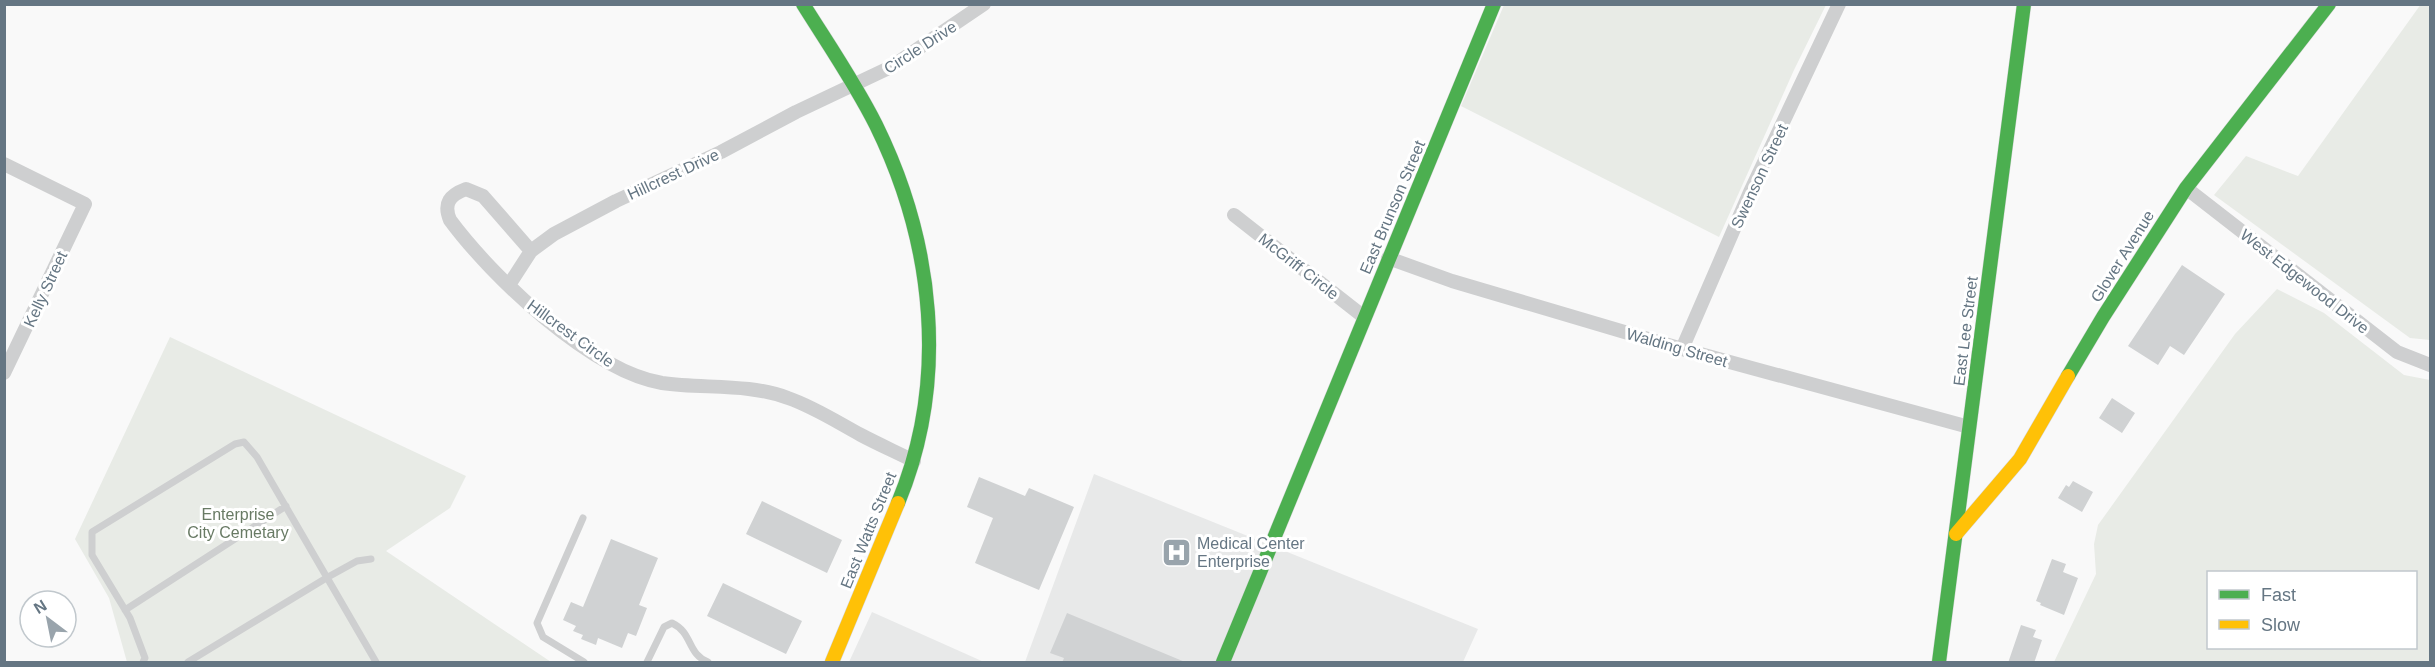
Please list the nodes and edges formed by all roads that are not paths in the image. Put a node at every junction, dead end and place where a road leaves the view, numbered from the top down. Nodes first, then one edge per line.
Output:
1 (803, 4) edge
2 (984, 4) edge
3 (1494, 4) edge
4 (1839, 4) edge
5 (2024, 4) edge
6 (2329, 4) edge
7 (854, 86) junction
8 (4, 164) edge
9 (2186, 188) junction
10 (1234, 215) dead end
11 (531, 251) junction
12 (1388, 258) junction
13 (509, 285) junction
14 (1364, 317) junction
15 (1682, 349) junction
16 (2430, 365) edge
17 (4, 373) edge
18 (1969, 427) junction
19 (914, 461) junction
20 (286, 506) junction
21 (583, 518) dead end
22 (1956, 534) junction
23 (371, 559) dead end
24 (328, 577) junction
25 (125, 610) junction
26 (143, 663) edge
27 (188, 663) edge
28 (376, 663) edge
29 (584, 663) edge
30 (647, 663) edge
31 (708, 663) edge
32 (832, 663) edge
33 (1223, 663) edge
34 (1939, 663) edge

1 - 7 street, East Watts Street
2 - 7 street, Circle Drive
3 - 12 street, East Brunson Street
4 - 15 street, Swenson Street
5 - 18 street, East Lee Street
6 - 9 street, Glover Avenue
7 - 11 street, Hillcrest Drive
7 - 19 street, East Watts Street
8 - 17 street, Kelly Street
9 - 16 street, West Edgewood Drive
9 - 22 street, Glover Avenue
10 - 14 street, McGriff Circle
11 - 13 street, Hillcrest Drive
11 - 13 street, Hillcrest Circle
12 - 14 street, East Brunson Street
12 - 15 street, Walding Street
13 - 19 street, Hillcrest Circle
14 - 33 street, East Brunson Street
15 - 18 street, Walding Street
18 - 22 street, East Lee Street
19 - 32 street, East Watts Street
20 - 24 lane
20 - 25 lane
20 - 25 lane
21 - 29 lane
22 - 34 street, East Lee Street
23 - 24 lane
24 - 27 lane
24 - 28 lane
25 - 26 lane
30 - 31 lane

